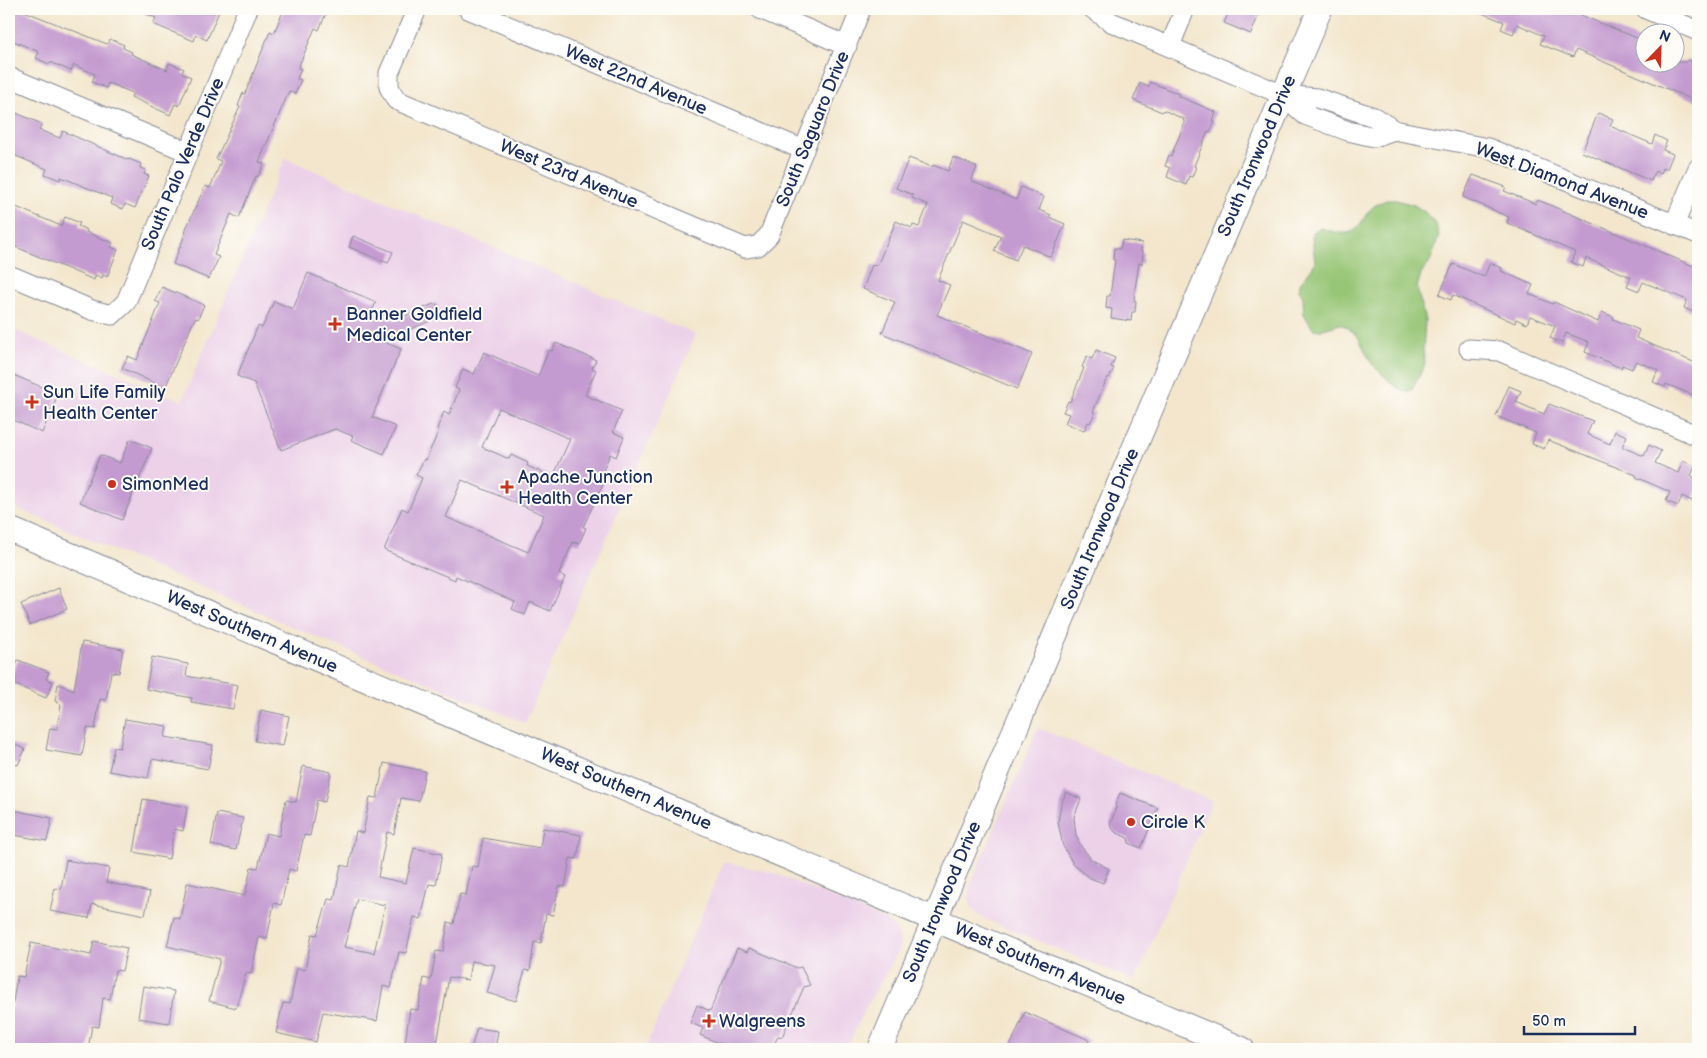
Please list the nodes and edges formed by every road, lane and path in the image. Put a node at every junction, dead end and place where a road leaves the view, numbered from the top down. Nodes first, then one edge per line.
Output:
1 (248, 9) edge
2 (417, 9) edge
3 (468, 9) edge
4 (760, 9) edge
5 (862, 9) edge
6 (1093, 9) edge
7 (1185, 9) edge
8 (1320, 9) edge
9 (1646, 9) edge
10 (1698, 31) edge
11 (847, 46) junction
12 (1170, 46) junction
13 (9, 77) edge
14 (1283, 95) junction
15 (804, 150) junction
16 (188, 152) junction
17 (1698, 168) edge
18 (1674, 225) junction
19 (1698, 234) edge
20 (758, 246) joint
21 (9, 275) edge
22 (1469, 349) dead end
23 (1698, 436) edge
24 (9, 529) edge
25 (934, 919) junction
26 (880, 1049) edge
27 (1242, 1049) edge

1 - 16 street, South Palo Verde Drive
2 - 20 street, West 23rd Avenue
3 - 15 street, West 22nd Avenue
4 - 11 street
5 - 11 street, South Saguaro Drive
6 - 12 street, West Diamond Avenue
7 - 12 street
8 - 14 main road, South Ironwood Drive
9 - 10 street
11 - 15 street, South Saguaro Drive
12 - 14 street, West Diamond Avenue
13 - 16 street
14 - 18 street, West Diamond Avenue
14 - 25 main road, South Ironwood Drive
15 - 20 street, South Saguaro Drive
16 - 21 street, South Palo Verde Drive
17 - 18 street
18 - 19 street, West Diamond Avenue
22 - 23 street
24 - 25 main road, West Southern Avenue
25 - 26 main road, South Ironwood Drive
25 - 27 main road, West Southern Avenue

